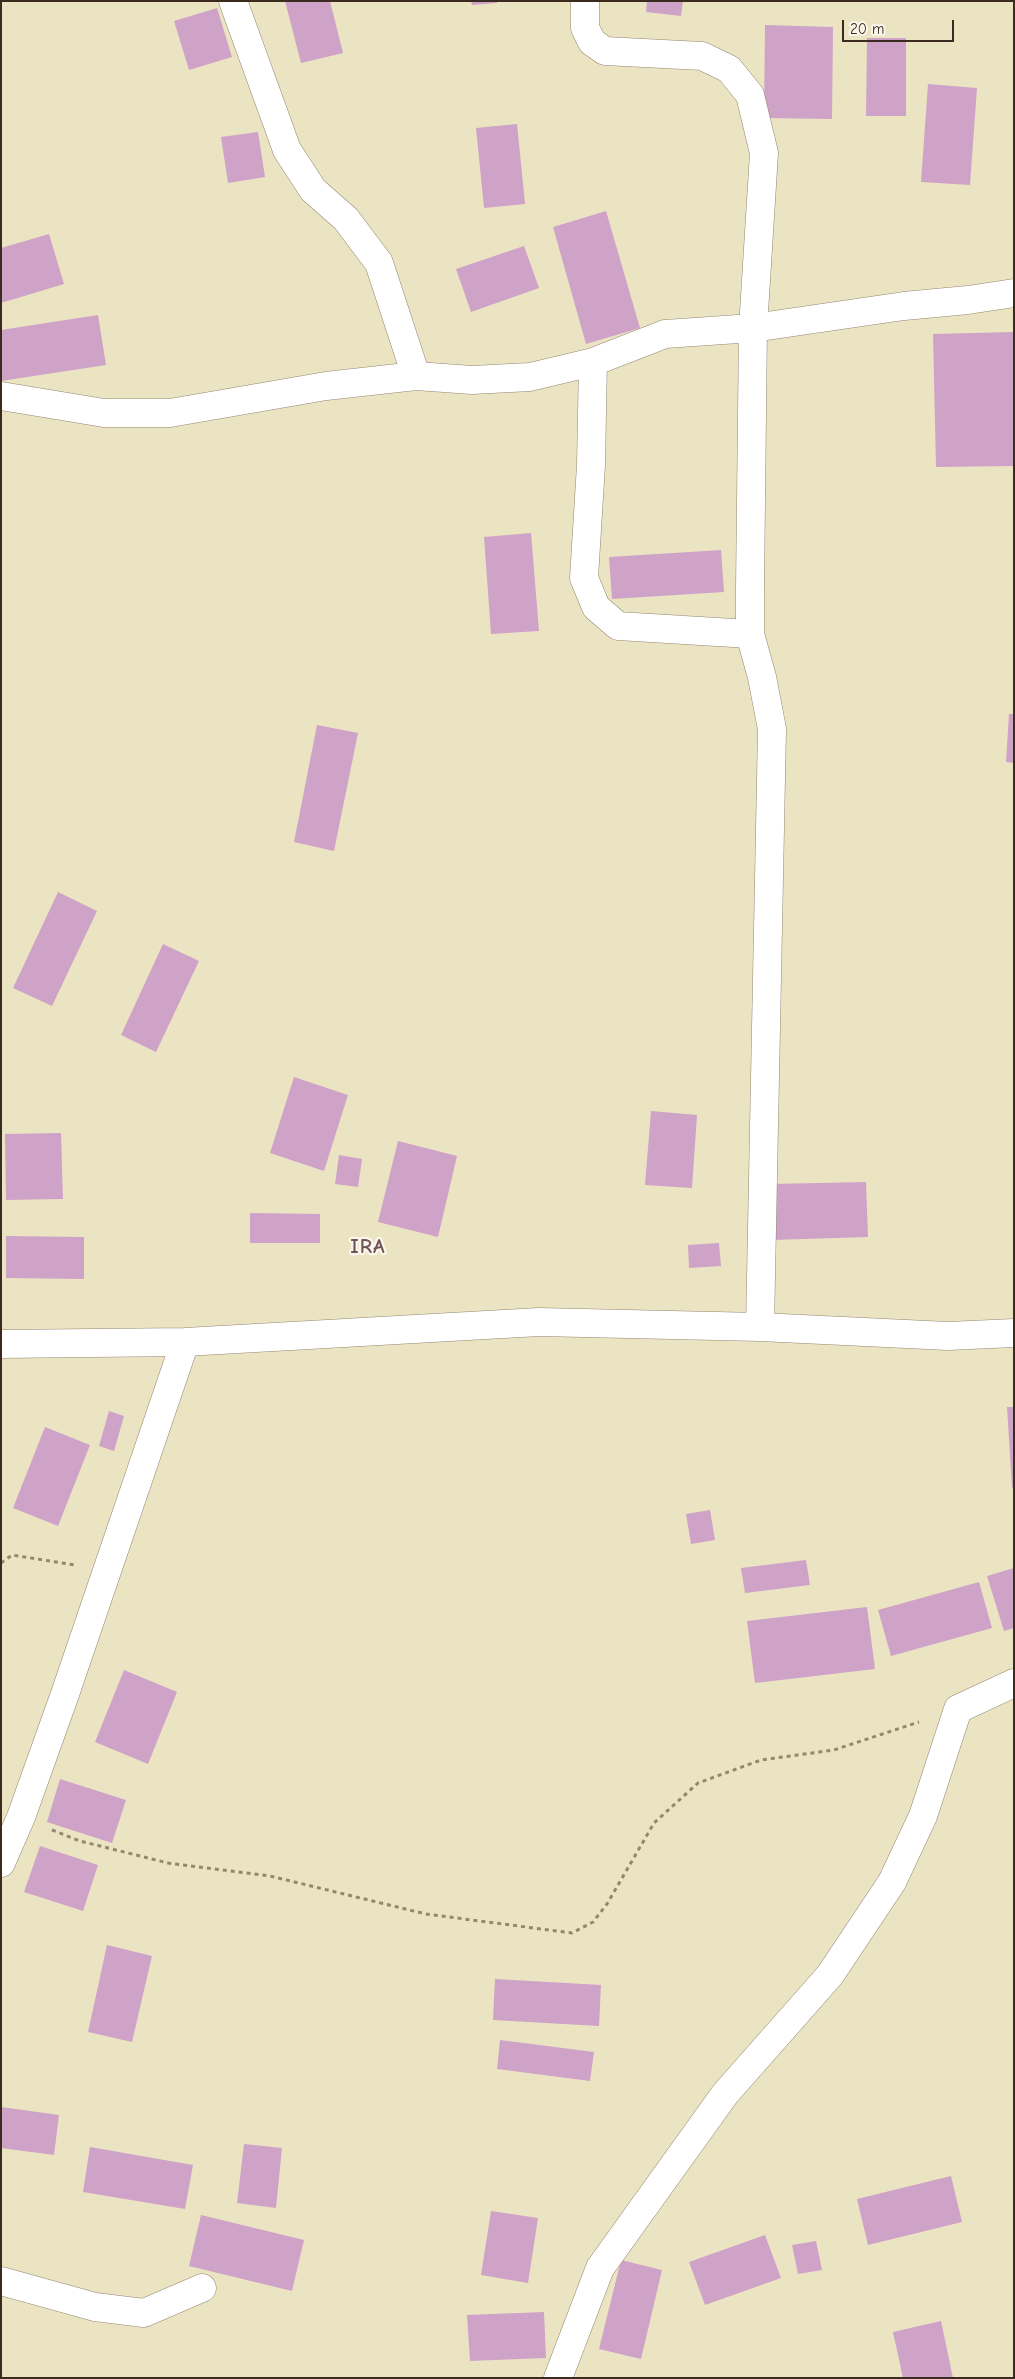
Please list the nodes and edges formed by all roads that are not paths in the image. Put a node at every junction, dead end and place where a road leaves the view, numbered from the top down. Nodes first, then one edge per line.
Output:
1 (233, 1) edge
2 (585, 1) edge
3 (1014, 293) edge
4 (753, 328) junction
5 (593, 362) junction
6 (416, 376) junction
7 (1, 396) edge
8 (750, 634) junction
9 (760, 1326) junction
10 (1014, 1333) edge
11 (185, 1342) junction
12 (1, 1344) edge
13 (1014, 1683) edge
14 (1, 1863) edge
15 (1, 2281) edge
16 (202, 2288) dead end
17 (558, 2378) edge

1 - 6 street
2 - 4 street
3 - 4 street
4 - 5 street
4 - 8 street
5 - 6 street
5 - 8 street
6 - 7 street
8 - 9 street
9 - 10 street
9 - 11 street
11 - 12 street
11 - 14 street
13 - 17 street
15 - 16 street

